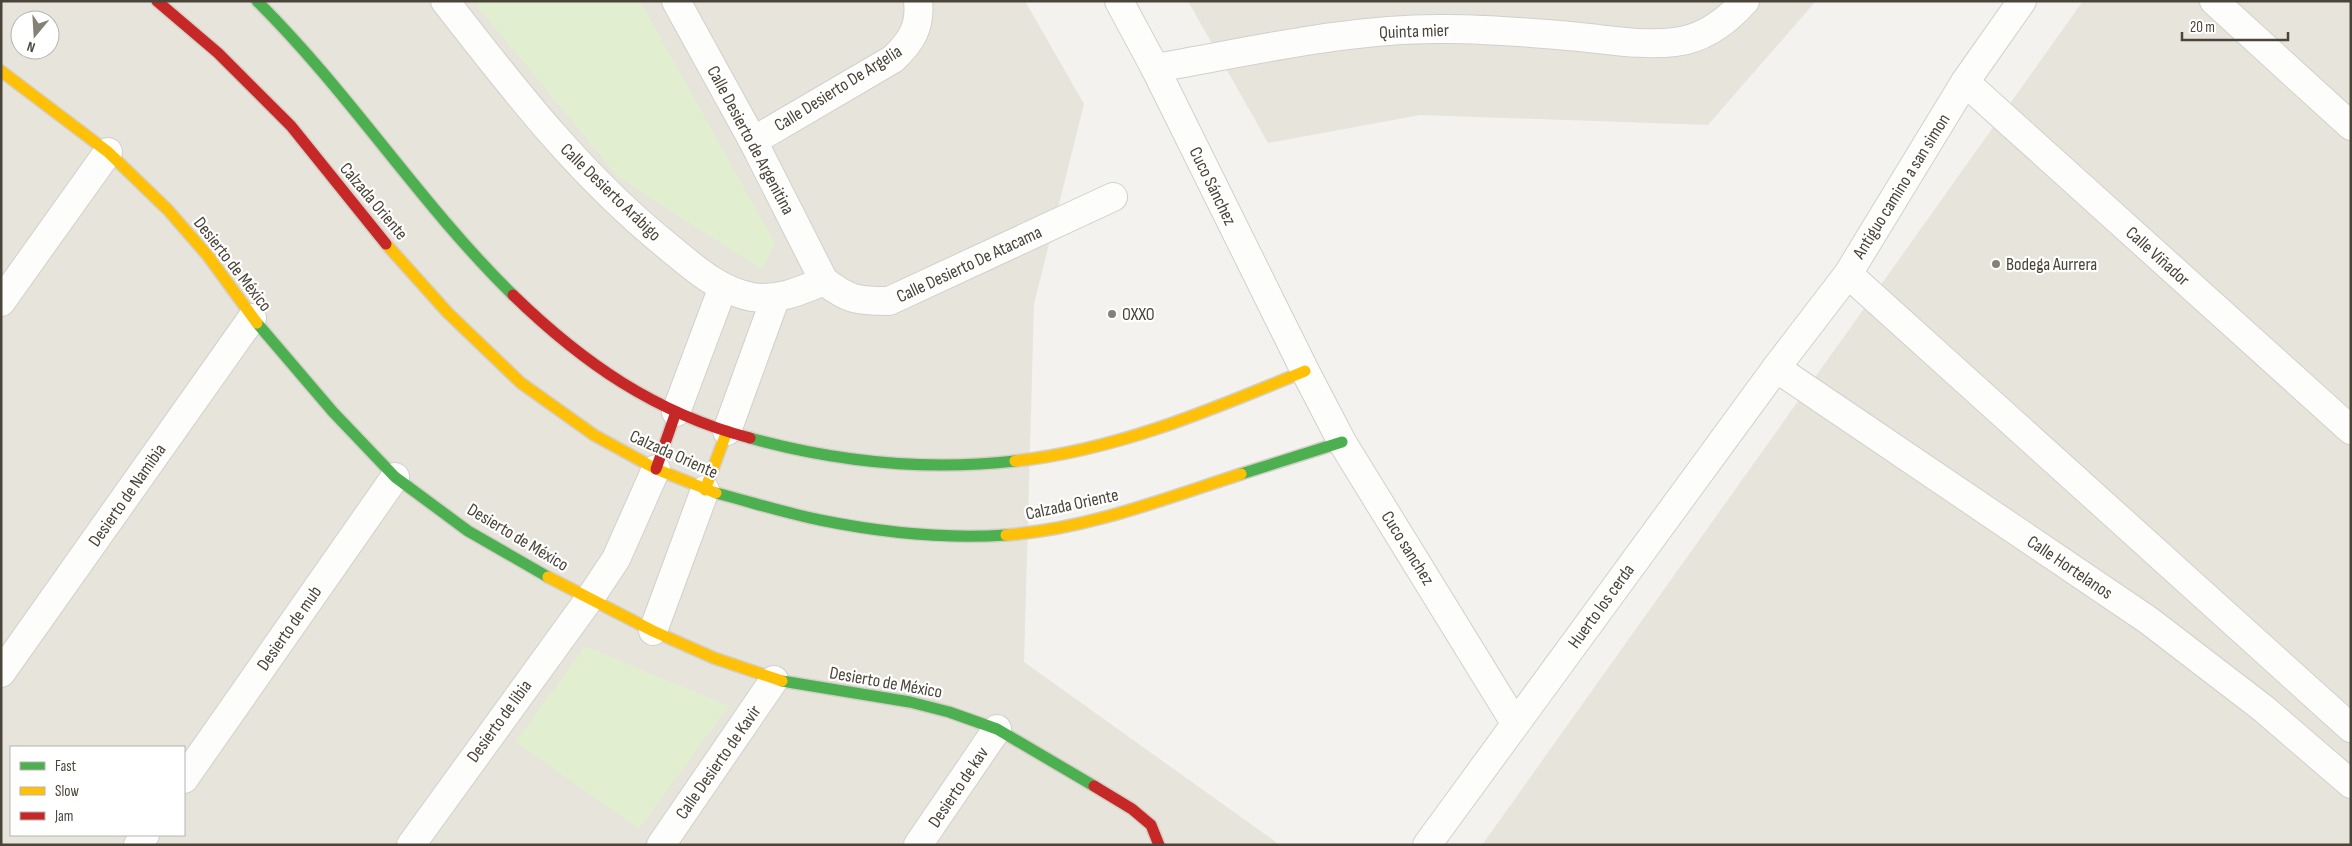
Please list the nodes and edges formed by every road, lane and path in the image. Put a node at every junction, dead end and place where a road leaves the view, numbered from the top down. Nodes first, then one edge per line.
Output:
1 (157, 1) edge
2 (256, 1) edge
3 (445, 1) edge
4 (676, 1) edge
5 (918, 1) edge
6 (1119, 1) edge
7 (1745, 1) edge
8 (2022, 1) edge
9 (2214, 1) edge
10 (1155, 68) junction
11 (1, 71) edge
12 (1965, 82) junction
13 (2351, 126) edge
14 (753, 141) junction
15 (108, 152) junction
16 (1113, 198) dead end
17 (1848, 274) junction
18 (824, 281) junction
19 (723, 287) junction
20 (775, 299) junction
21 (1, 302) edge
22 (252, 318) junction
23 (1776, 368) junction
24 (1305, 371) junction
25 (676, 412) junction
26 (2351, 430) edge
27 (727, 431) junction
28 (1342, 442) junction
29 (656, 469) junction
30 (395, 477) junction
31 (705, 490) junction
32 (590, 598) junction
33 (653, 631) junction
34 (1, 673) edge
35 (774, 680) junction
36 (1515, 723) junction
37 (2351, 728) edge
38 (997, 729) junction
39 (185, 778) edge
40 (2351, 784) edge
41 (411, 845) edge
42 (661, 845) edge
43 (918, 845) edge
44 (1159, 845) edge
45 (1427, 845) edge

1 - 29 street, Calzada Oriente
2 - 25 street
3 - 19 street, Calle Desierto Arábigo
4 - 14 street, Calle Desierto de Argenitina
5 - 14 street, Calle Desierto De Argelia
6 - 10 street, Cuco Sánchez
7 - 10 street, Quinta mier
8 - 12 street, Antiguo camino a san simon
9 - 13 street
10 - 24 street, Cuco Sánchez
11 - 15 street, Desierto de México
12 - 17 street, Antiguo camino a san simon
12 - 26 street, Calle Viñador
14 - 18 street, Calle Desierto de Argenitina
15 - 21 street
15 - 22 street, Desierto de México
16 - 18 street, Calle Desierto De Atacama
17 - 23 street, Antiguo camino a san simon
17 - 37 street
18 - 20 street, Calle Desierto Arábigo
19 - 20 street, Calle Desierto Arábigo
19 - 25 street
20 - 27 street
22 - 30 street, Desierto de México
22 - 34 street, Desierto de Namibia
23 - 36 street, Huerto los cerda
23 - 40 street, Calle Hortelanos
24 - 27 street
24 - 28 street, Cuco sanchez
25 - 27 street
25 - 29 street
27 - 31 street
28 - 31 street, Calzada Oriente
28 - 36 street, Cuco sanchez
29 - 31 street, Calzada Oriente
29 - 32 street, Desierto de libia
30 - 32 street, Desierto de México
30 - 39 street, Desierto de mub
31 - 33 street
32 - 33 street, Desierto de México
32 - 41 street, Desierto de libia
33 - 35 street, Desierto de México
35 - 38 street, Desierto de México
35 - 42 street, Calle Desierto de Kavir
36 - 45 street, Huerto los cerda
38 - 43 street, Desierto de kav
38 - 44 street, Desierto de México

